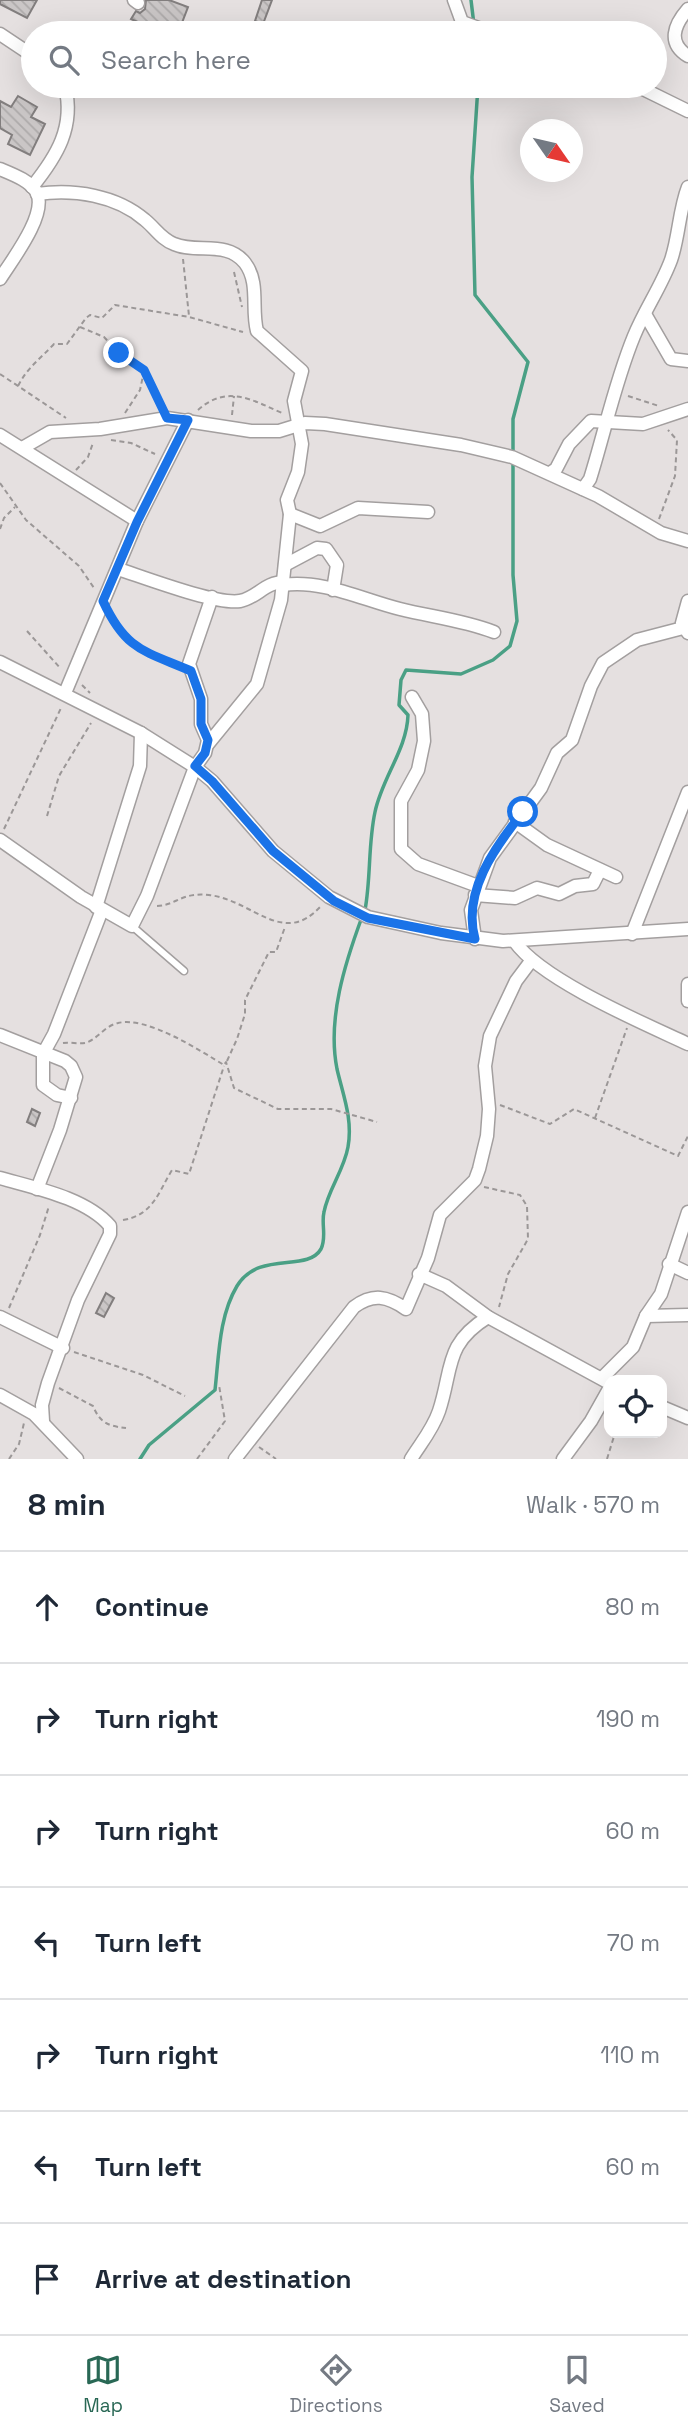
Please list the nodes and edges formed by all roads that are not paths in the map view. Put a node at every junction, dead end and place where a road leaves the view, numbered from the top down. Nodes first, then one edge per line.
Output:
1 (454, 0) edge
2 (688, 9) edge
3 (462, 21) edge
4 (0, 34) edge
5 (21, 48) edge
6 (688, 56) edge
7 (67, 98) edge
8 (661, 98) edge
9 (688, 111) edge
10 (0, 169) edge
11 (688, 187) edge
12 (35, 190) junction
13 (0, 279) edge
14 (645, 314) junction
15 (688, 360) edge
16 (683, 409) edge
17 (188, 420) junction
18 (605, 420) junction
19 (299, 421) junction
20 (0, 435) edge
21 (24, 447) junction
22 (550, 473) junction
23 (583, 489) junction
24 (428, 512) dead end
25 (290, 514) junction
26 (137, 522) junction
27 (688, 541) edge
28 (285, 565) junction
29 (118, 569) junction
30 (284, 583) junction
31 (333, 590) junction
32 (212, 597) junction
33 (688, 601) edge
34 (686, 630) edge
35 (494, 632) dead end
36 (0, 662) edge
37 (65, 693) junction
38 (412, 697) dead end
39 (141, 733) junction
40 (208, 744) junction
41 (195, 766) junction
42 (688, 792) edge
43 (515, 822) junction
44 (0, 838) edge
45 (600, 870) junction
46 (617, 877) dead end
47 (477, 891) junction
48 (99, 908) junction
49 (132, 926) junction
50 (688, 929) edge
51 (632, 934) junction
52 (475, 939) junction
53 (515, 942) junction
54 (531, 961) junction
55 (184, 971) dead end
56 (688, 984) edge
57 (688, 1001) edge
58 (0, 1035) edge
59 (688, 1044) edge
60 (46, 1049) junction
61 (71, 1098) junction
62 (1, 1181) edge
63 (37, 1189) junction
64 (688, 1212) edge
65 (669, 1264) junction
66 (688, 1273) edge
67 (419, 1274) junction
68 (688, 1315) edge
69 (646, 1316) junction
70 (2, 1317) edge
71 (488, 1317) junction
72 (63, 1348) junction
73 (613, 1375) edge
74 (604, 1381) edge
75 (604, 1390) edge
76 (0, 1395) edge
77 (667, 1409) edge
78 (688, 1418) edge
79 (43, 1421) junction
80 (78, 1459) edge
81 (235, 1459) edge
82 (411, 1459) edge
83 (563, 1459) edge

1 - 3 street
2 - 6 street
4 - 5 street
7 - 12 street
8 - 9 street
10 - 12 street
11 - 14 street
12 - 13 street
12 - 19 street
14 - 15 street
14 - 18 street
16 - 18 street
17 - 19 street
17 - 21 street
17 - 26 street
18 - 22 street
18 - 23 street
19 - 22 street
19 - 25 street
20 - 21 street
21 - 26 street
22 - 23 street
23 - 27 street
24 - 25 street
25 - 28 street
26 - 29 street
28 - 30 street
28 - 31 street
29 - 32 street
29 - 37 street
30 - 31 street
30 - 32 street
30 - 40 street
31 - 35 street
32 - 40 street
33 - 34 street
34 - 43 street
36 - 37 street
37 - 39 street
38 - 47 street
39 - 41 street
39 - 48 street
40 - 41 street
41 - 49 street
41 - 52 street
42 - 51 street
43 - 45 street
43 - 47 street
44 - 48 street
45 - 46 street
45 - 47 street
47 - 52 street
48 - 49 street
48 - 60 street
49 - 55 lane
50 - 51 street
51 - 53 street
52 - 53 street
53 - 54 street
54 - 59 street
54 - 67 street
56 - 57 street
58 - 60 street
60 - 61 street
60 - 61 street
61 - 63 street
62 - 63 street
63 - 72 street
64 - 65 street
65 - 66 street
65 - 69 street
67 - 71 street
67 - 81 street
68 - 69 street
69 - 73 street
70 - 72 street
71 - 74 street
71 - 82 street
72 - 79 street
75 - 83 street
76 - 79 street
77 - 78 street
79 - 80 street

